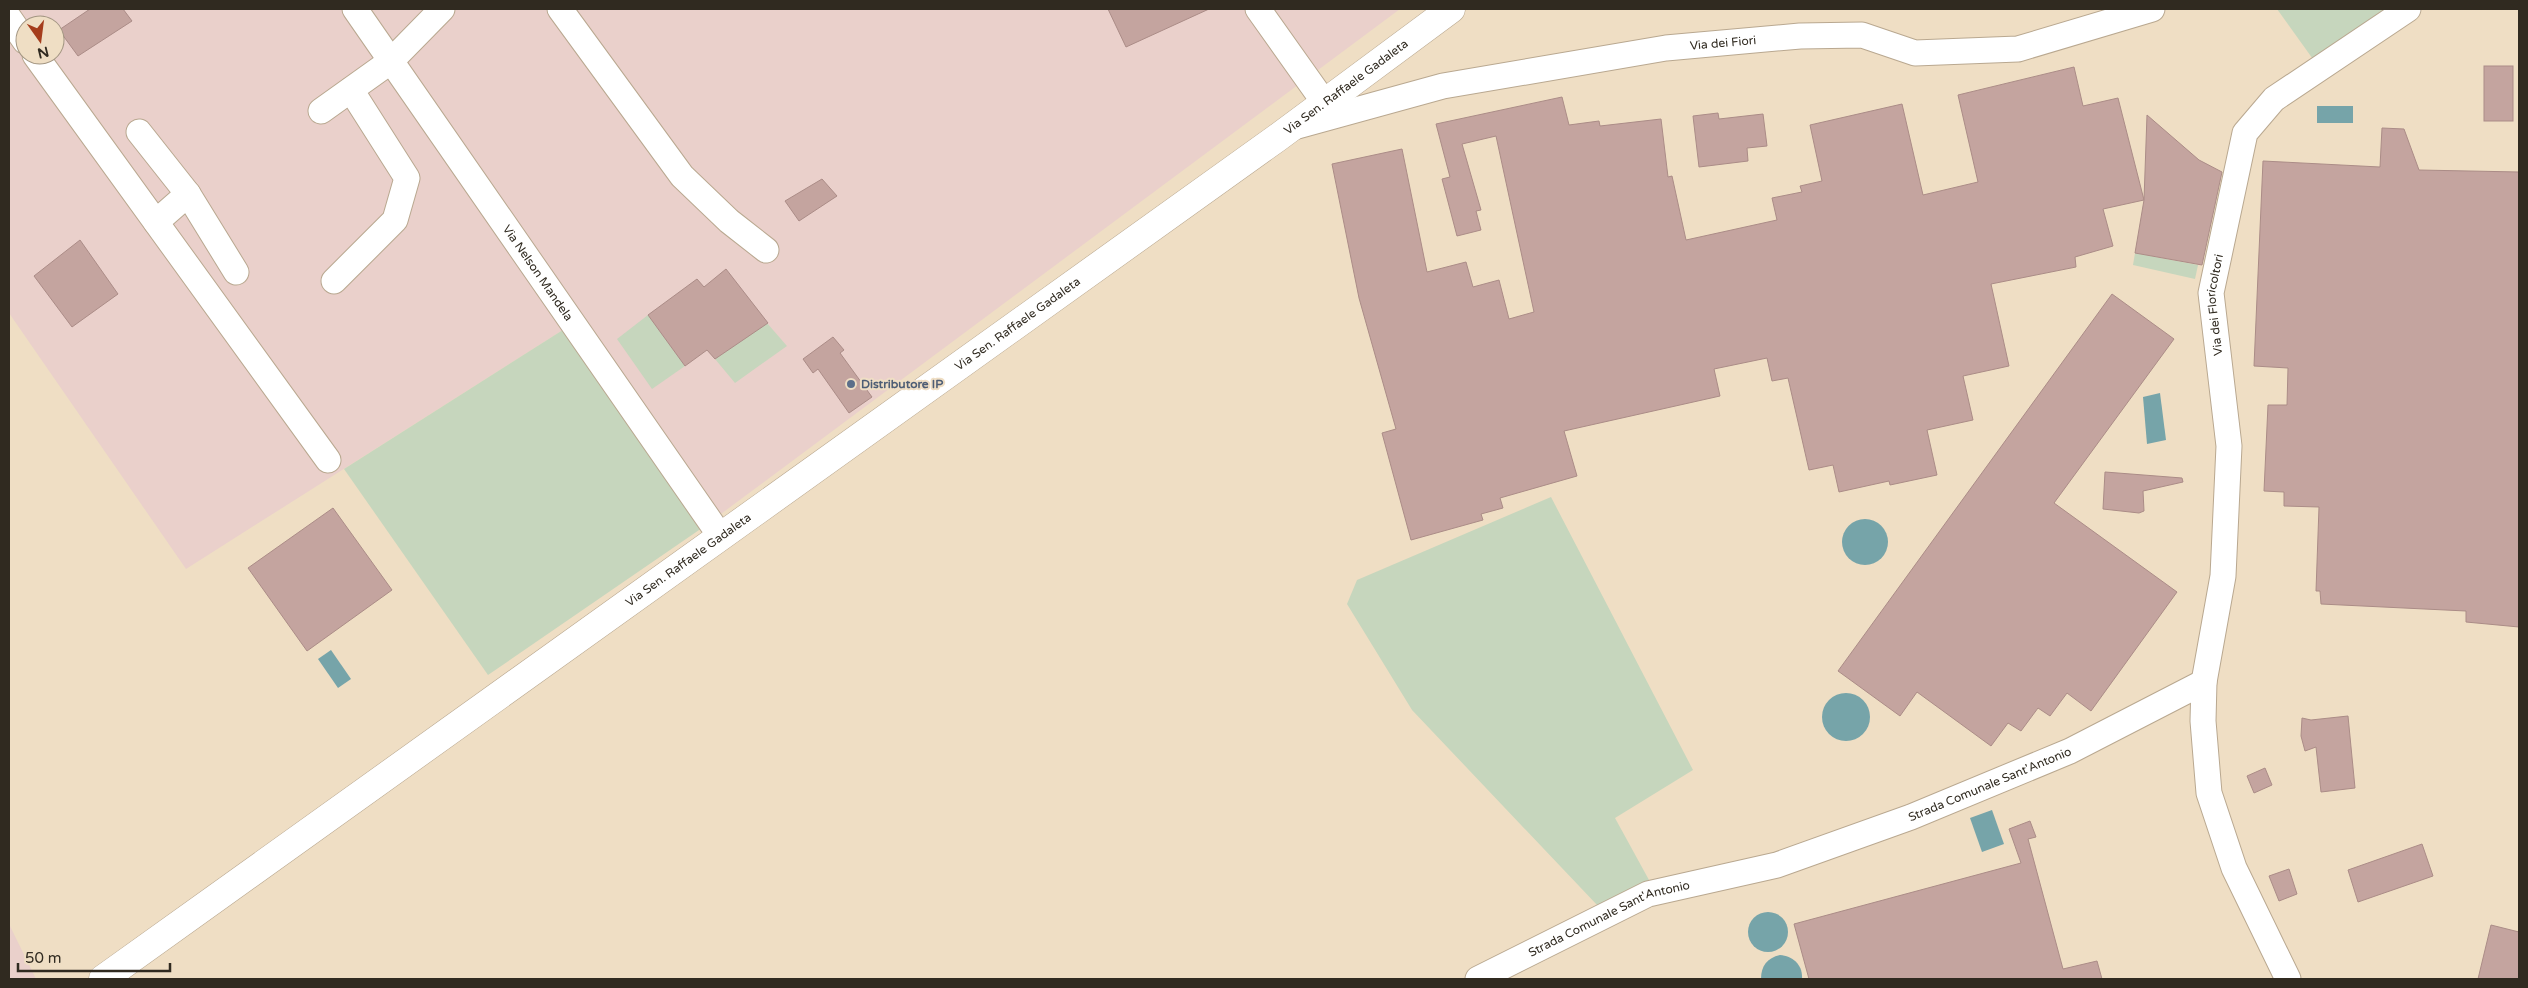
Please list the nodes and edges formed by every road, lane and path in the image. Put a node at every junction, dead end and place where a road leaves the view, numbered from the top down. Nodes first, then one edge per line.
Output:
1 (355, 9) edge
2 (442, 9) edge
3 (560, 9) edge
4 (1258, 9) edge
5 (1451, 9) edge
6 (2152, 9) edge
7 (2408, 9) edge
8 (392, 61) junction
9 (42, 65) edge
10 (351, 90) junction
11 (1324, 102) junction
12 (322, 111) dead end
13 (1292, 127) junction
14 (139, 132) dead end
15 (188, 194) junction
16 (156, 222) junction
17 (766, 250) dead end
18 (236, 272) dead end
19 (334, 282) dead end
20 (328, 460) dead end
21 (721, 537) junction
22 (2204, 682) junction
23 (103, 979) edge
24 (1478, 979) edge
25 (2288, 979) edge

1 - 8 street, Via Nelson Mandela
2 - 8 street
3 - 17 street
4 - 11 street
5 - 11 main road, Via Sen. Raffaele Gadaleta
6 - 13 street, Via dei Fiori
7 - 22 street, Via dei Floricoltori
8 - 10 street
8 - 21 street, Via Nelson Mandela
9 - 16 street
10 - 12 street
10 - 19 street
11 - 13 main road, Via Sen. Raffaele Gadaleta
13 - 21 main road, Via Sen. Raffaele Gadaleta
14 - 15 street
15 - 16 street
15 - 18 street
16 - 20 street
21 - 23 main road, Via Sen. Raffaele Gadaleta
22 - 24 street, Strada Comunale Sant'Antonio
22 - 25 street

